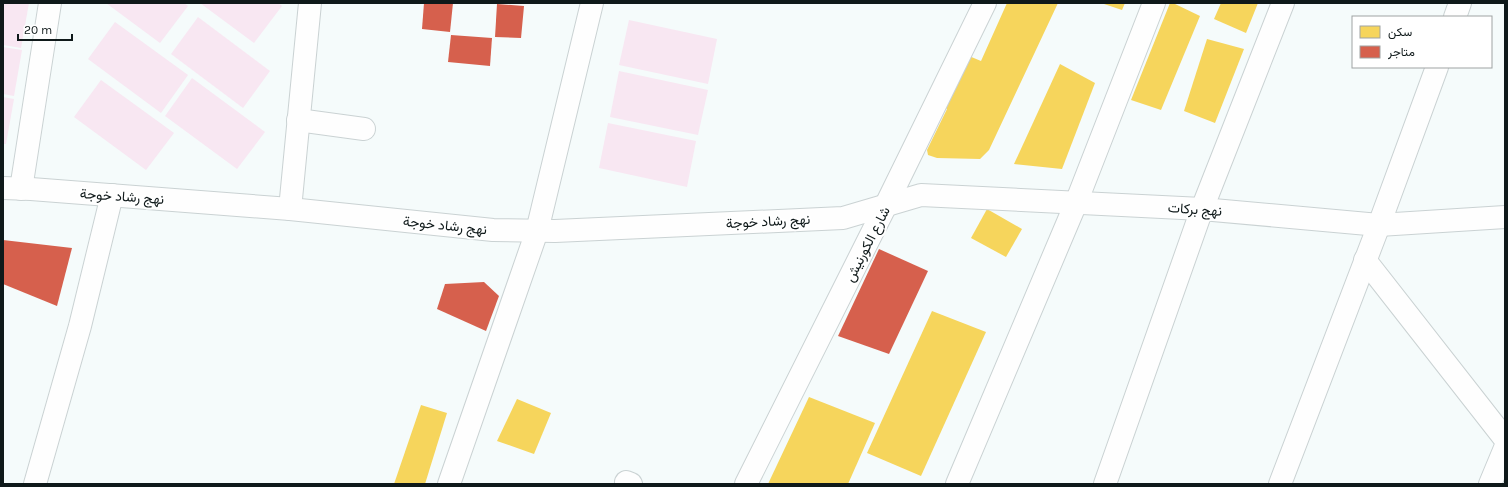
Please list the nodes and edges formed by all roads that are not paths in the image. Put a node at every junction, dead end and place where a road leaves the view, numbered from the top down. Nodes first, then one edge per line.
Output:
1 (50, 3) edge
2 (310, 3) edge
3 (592, 3) edge
4 (985, 3) edge
5 (1154, 3) edge
6 (1284, 3) edge
7 (1460, 3) edge
8 (1455, 16) edge
9 (1437, 68) edge
10 (298, 120) junction
11 (364, 129) dead end
12 (12, 188) edge
13 (112, 195) junction
14 (1076, 203) junction
15 (886, 205) junction
16 (290, 209) junction
17 (1202, 209) junction
18 (1505, 217) edge
19 (1379, 225) junction
20 (537, 231) junction
21 (1365, 260) junction
22 (1504, 449) edge
23 (35, 484) edge
24 (449, 484) edge
25 (746, 484) edge
26 (958, 484) edge
27 (1104, 484) edge
28 (1280, 484) edge
29 (1490, 484) edge

1 - 12 street
2 - 10 street
3 - 20 street
4 - 15 street, شارع الكورنيش
5 - 14 street
6 - 17 street
7 - 8 street
9 - 19 street
10 - 11 street
10 - 16 street
12 - 13 street, نهج رشاد خوجة
13 - 16 street, نهج رشاد خوجة
13 - 23 street
14 - 15 street, نهج بركات
14 - 17 street, نهج بركات
14 - 26 street
15 - 20 street, نهج رشاد خوجة
15 - 25 street, شارع الكورنيش
16 - 20 street, نهج رشاد خوجة
17 - 19 street, نهج بركات
17 - 27 street
18 - 19 street, نهج بركات
19 - 21 street
20 - 24 street
21 - 22 street
21 - 28 street
22 - 29 street

